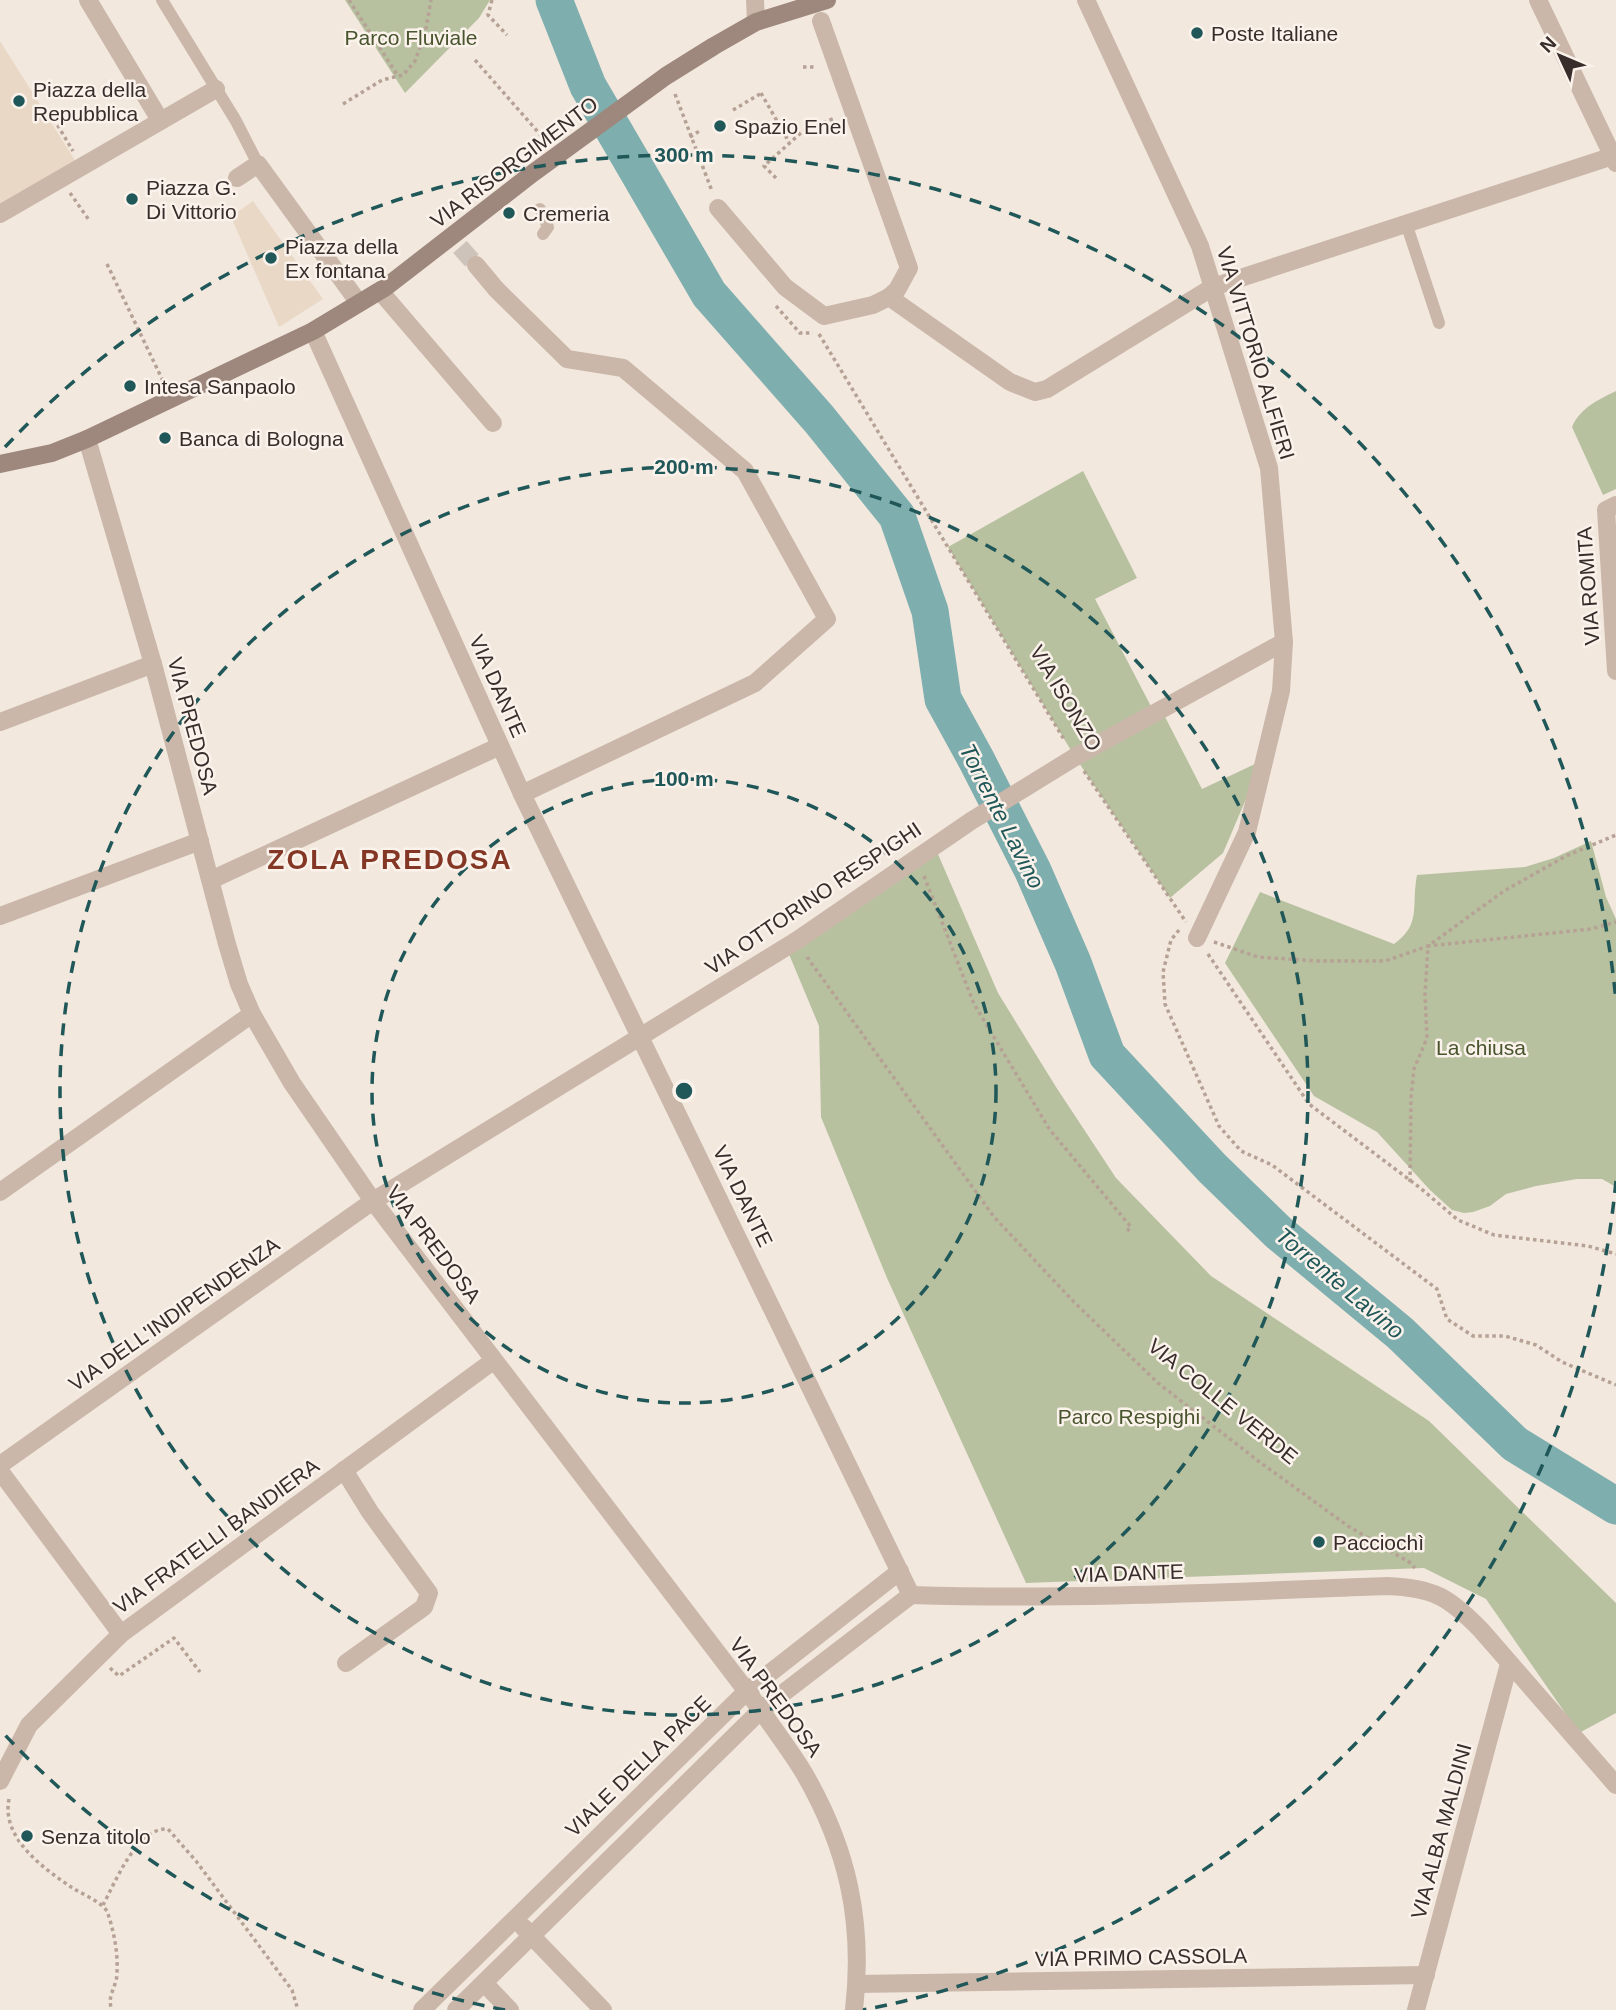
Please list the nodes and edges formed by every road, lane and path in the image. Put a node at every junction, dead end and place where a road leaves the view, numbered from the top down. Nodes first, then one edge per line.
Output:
1 (88, 0) edge
2 (162, 0) edge
3 (349, 0) edge
4 (431, 0) edge
5 (492, 0) edge
6 (755, 0) edge
7 (827, 0) edge
8 (1086, 0) edge
9 (1538, 0) edge
10 (821, 21) dead end
11 (756, 22) junction
12 (507, 35) dead end
13 (475, 60) dead end
14 (803, 67) dead end
15 (813, 68) dead end
16 (398, 76) junction
17 (666, 76) junction
18 (216, 89) junction
19 (343, 104) dead end
20 (733, 110) dead end
21 (853, 111) junction
22 (160, 120) junction
23 (62, 121) dead end
24 (701, 130) dead end
25 (690, 137) junction
26 (546, 141) dead end
27 (789, 142) junction
28 (75, 155) dead end
29 (1614, 159) edge
30 (258, 164) junction
31 (237, 178) dead end
32 (776, 178) dead end
33 (718, 208) joint
34 (540, 209) dead end
35 (0, 214) edge
36 (1406, 223) junction
37 (543, 234) dead end
38 (107, 264) dead end
39 (477, 265) tunnel mouth
40 (1213, 287) junction
41 (380, 290) junction
42 (889, 297) junction
43 (768, 298) dead end
44 (359, 303) junction
45 (1439, 323) dead end
46 (313, 331) junction
47 (172, 399) junction
48 (493, 422) dead end
49 (87, 439) junction
50 (0, 464) edge
51 (1616, 505) edge
52 (1284, 642) junction
53 (153, 664) junction
54 (1616, 671) edge
55 (0, 722) edge
56 (500, 746) junction
57 (1075, 757) junction
58 (522, 794) junction
59 (1616, 835) edge
60 (200, 841) junction
61 (917, 858) junction
62 (211, 880) junction
63 (0, 916) edge
64 (1186, 922) junction
65 (1616, 922) edge
66 (1196, 938) junction
67 (796, 941) junction
68 (1429, 946) junction
69 (1233, 947) dead end
70 (252, 1014) junction
71 (641, 1037) junction
72 (1410, 1182) junction
73 (0, 1192) edge
74 (373, 1201) junction
75 (1125, 1233) dead end
76 (1616, 1254) edge
77 (493, 1361) junction
78 (1616, 1385) edge
79 (0, 1465) edge
80 (0, 1471) edge
81 (344, 1471) junction
82 (1418, 1571) dead end
83 (900, 1572) junction
84 (911, 1595) junction
85 (121, 1634) junction
86 (98, 1658) junction
87 (346, 1663) dead end
88 (1509, 1664) junction
89 (200, 1672) dead end
90 (747, 1691) junction
91 (761, 1710) junction
92 (2, 1777) edge
93 (1616, 1785) edge
94 (103, 1905) junction
95 (514, 1919) junction
96 (531, 1936) junction
97 (1426, 1975) junction
98 (484, 1983) junction
99 (857, 1984) junction
100 (112, 2010) edge
101 (298, 2010) edge
102 (422, 2010) edge
103 (456, 2010) edge
104 (510, 2010) edge
105 (603, 2010) edge
106 (854, 2010) edge
107 (1416, 2010) edge

1 - 22 street
2 - 18 lane
3 - 16 path
4 - 16 path
5 - 12 path
6 - 11 street
7 - 11 main road, VIA RISORGIMENTO
8 - 40 street, VIA VITTORIO ALFIERI
9 - 29 street
10 - 21 street
11 - 17 main road, VIA RISORGIMENTO
13 - 26 path
14 - 15 path
16 - 19 path
17 - 25 path
17 - 41 main road, VIA RISORGIMENTO
18 - 22 street
18 - 30 lane
20 - 27 path
21 - 27 path
21 - 42 street
22 - 35 street
23 - 28 path
24 - 25 path
25 - 33 path
27 - 32 path
29 - 36 street
30 - 31 street
30 - 44 street
33 - 42 street
34 - 37 lane
36 - 40 street
36 - 45 lane
38 - 47 path
39 - 58 street
40 - 42 street
40 - 52 street, VIA VITTORIO ALFIERI
41 - 44 main road, VIA RISORGIMENTO
41 - 48 street
43 - 57 path, VIA ISONZO
44 - 46 main road, VIA RISORGIMENTO
46 - 47 main road, VIA RISORGIMENTO
46 - 56 street, VIA DANTE
47 - 49 main road, VIA RISORGIMENTO
49 - 50 main road, VIA RISORGIMENTO
49 - 53 street, VIA PREDOSA
51 - 54 street, VIA ROMITA
52 - 57 street, VIA OTTORINO RESPIGHI
52 - 66 street, VIA VITTORIO ALFIERI
53 - 55 street
53 - 60 street, VIA PREDOSA
56 - 58 street, VIA DANTE
56 - 62 street
57 - 61 street, VIA OTTORINO RESPIGHI
57 - 64 path, VIA ISONZO
58 - 71 street, VIA DANTE
59 - 68 path
60 - 62 street, VIA PREDOSA
60 - 63 street
61 - 67 street, VIA OTTORINO RESPIGHI
61 - 75 path
62 - 70 street, VIA PREDOSA
64 - 66 path, VIA ISONZO
64 - 78 path
65 - 68 path
66 - 72 path, VIA ISONZO
67 - 71 street, VIA OTTORINO RESPIGHI
67 - 82 path, VIA COLLE VERDE
68 - 69 path
68 - 72 path
70 - 73 street
70 - 74 street, VIA PREDOSA
71 - 74 street, VIA OTTORINO RESPIGHI
71 - 83 street, VIA DANTE
72 - 76 path, VIA ISONZO
74 - 77 street, VIA PREDOSA
74 - 79 street, VIA DELL'INDIPENDENZA
77 - 81 street, VIA FRATELLI BANDIERA
77 - 90 street, VIA PREDOSA
80 - 85 street
81 - 85 street, VIA FRATELLI BANDIERA
81 - 87 street
83 - 84 street, VIA DANTE
83 - 90 street, VIALE DELLA PACE
84 - 88 street, VIA DANTE
84 - 91 street
85 - 86 street, VIA FRATELLI BANDIERA
86 - 89 path
86 - 92 street, VIA FRATELLI BANDIERA
88 - 93 street
88 - 97 street, VIA ALBA MALDINI
90 - 91 street, VIA PREDOSA
90 - 95 street, VIALE DELLA PACE
91 - 96 street
91 - 99 street, VIA PREDOSA
92 - 94 path
94 - 100 path
94 - 101 path
95 - 96 street
95 - 102 street, VIALE DELLA PACE
96 - 98 street
96 - 105 street
97 - 99 street, VIA PRIMO CASSOLA
97 - 107 street, VIA ALBA MALDINI
98 - 103 street
98 - 104 street
99 - 106 street, VIA PREDOSA

